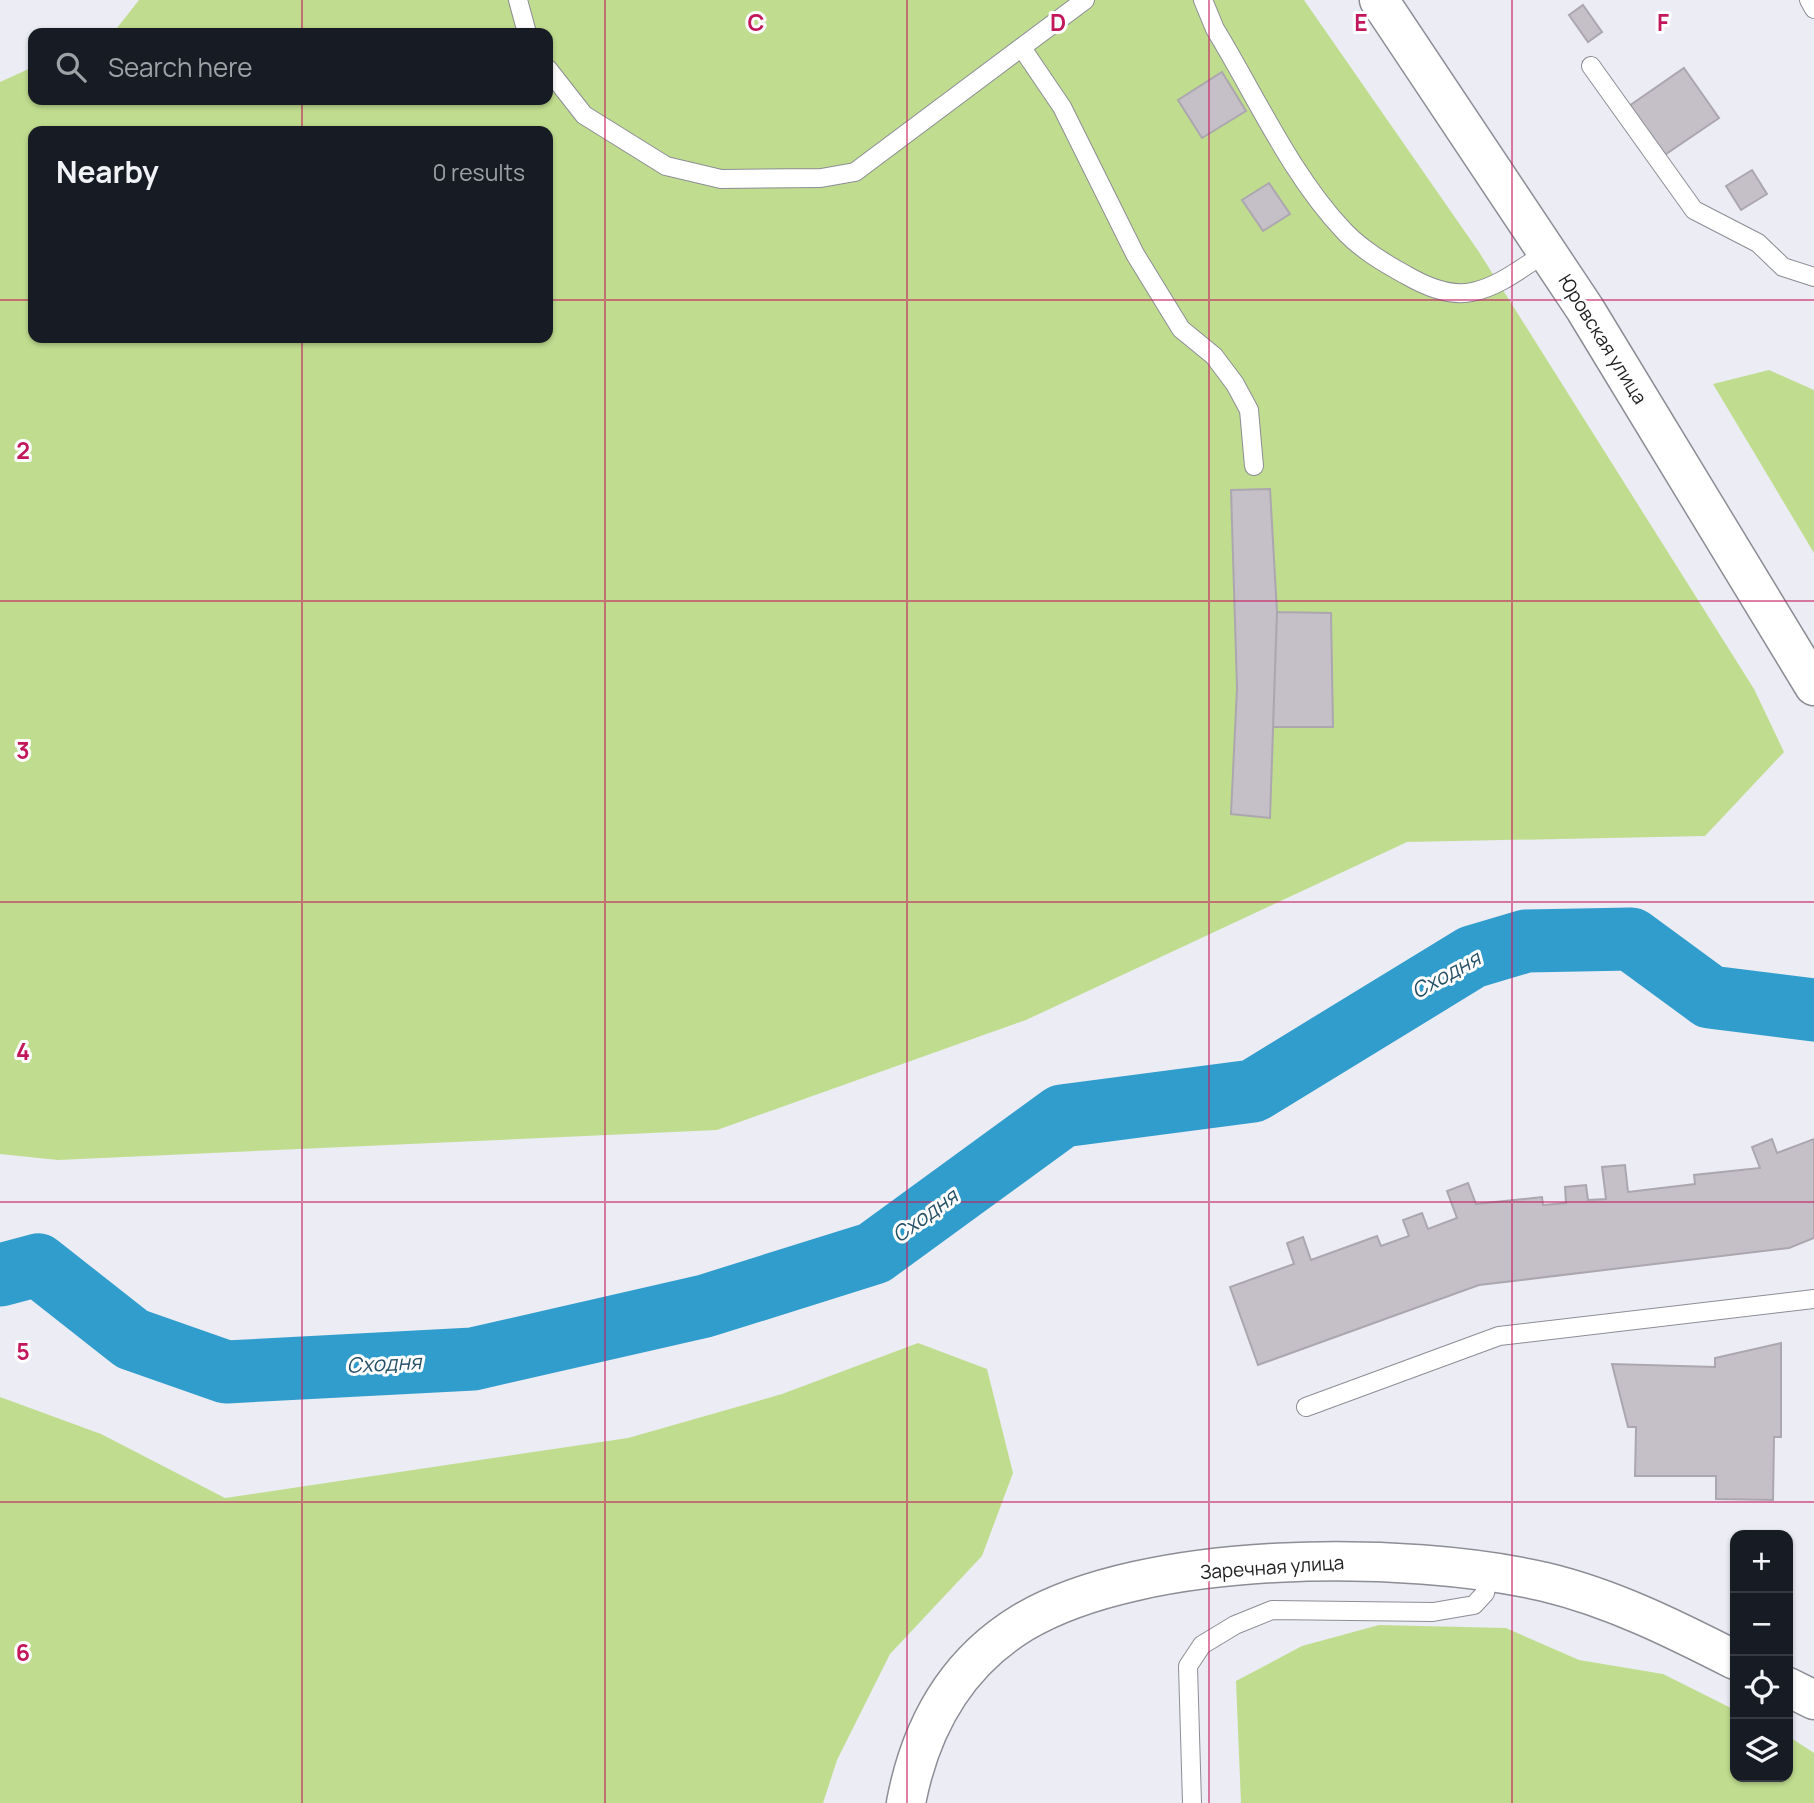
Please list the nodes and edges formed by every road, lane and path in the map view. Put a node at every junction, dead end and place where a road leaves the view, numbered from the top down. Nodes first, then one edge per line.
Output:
1 (519, 0) edge
2 (1085, 0) edge
3 (1203, 0) edge
4 (1379, 0) edge
5 (1809, 0) edge
6 (1814, 9) edge
7 (526, 28) edge
8 (1022, 48) junction
9 (1591, 66) dead end
10 (553, 75) edge
11 (1547, 252) junction
12 (1814, 277) edge
13 (1254, 466) dead end
14 (1814, 686) edge
15 (1814, 1299) edge
16 (1306, 1407) dead end
17 (1488, 1572) junction
18 (1730, 1658) edge
19 (1793, 1690) edge
20 (1814, 1700) edge
21 (905, 1803) edge
22 (1192, 1803) edge

1 - 7 lane
2 - 8 lane
3 - 11 lane
4 - 11 main road, Юровская улица
5 - 6 lane
8 - 10 lane
8 - 13 lane
9 - 12 lane
11 - 14 main road, Юровская улица
15 - 16 lane
17 - 18 main road, Заречная улица
17 - 21 main road, Заречная улица
17 - 22 lane
19 - 20 main road

